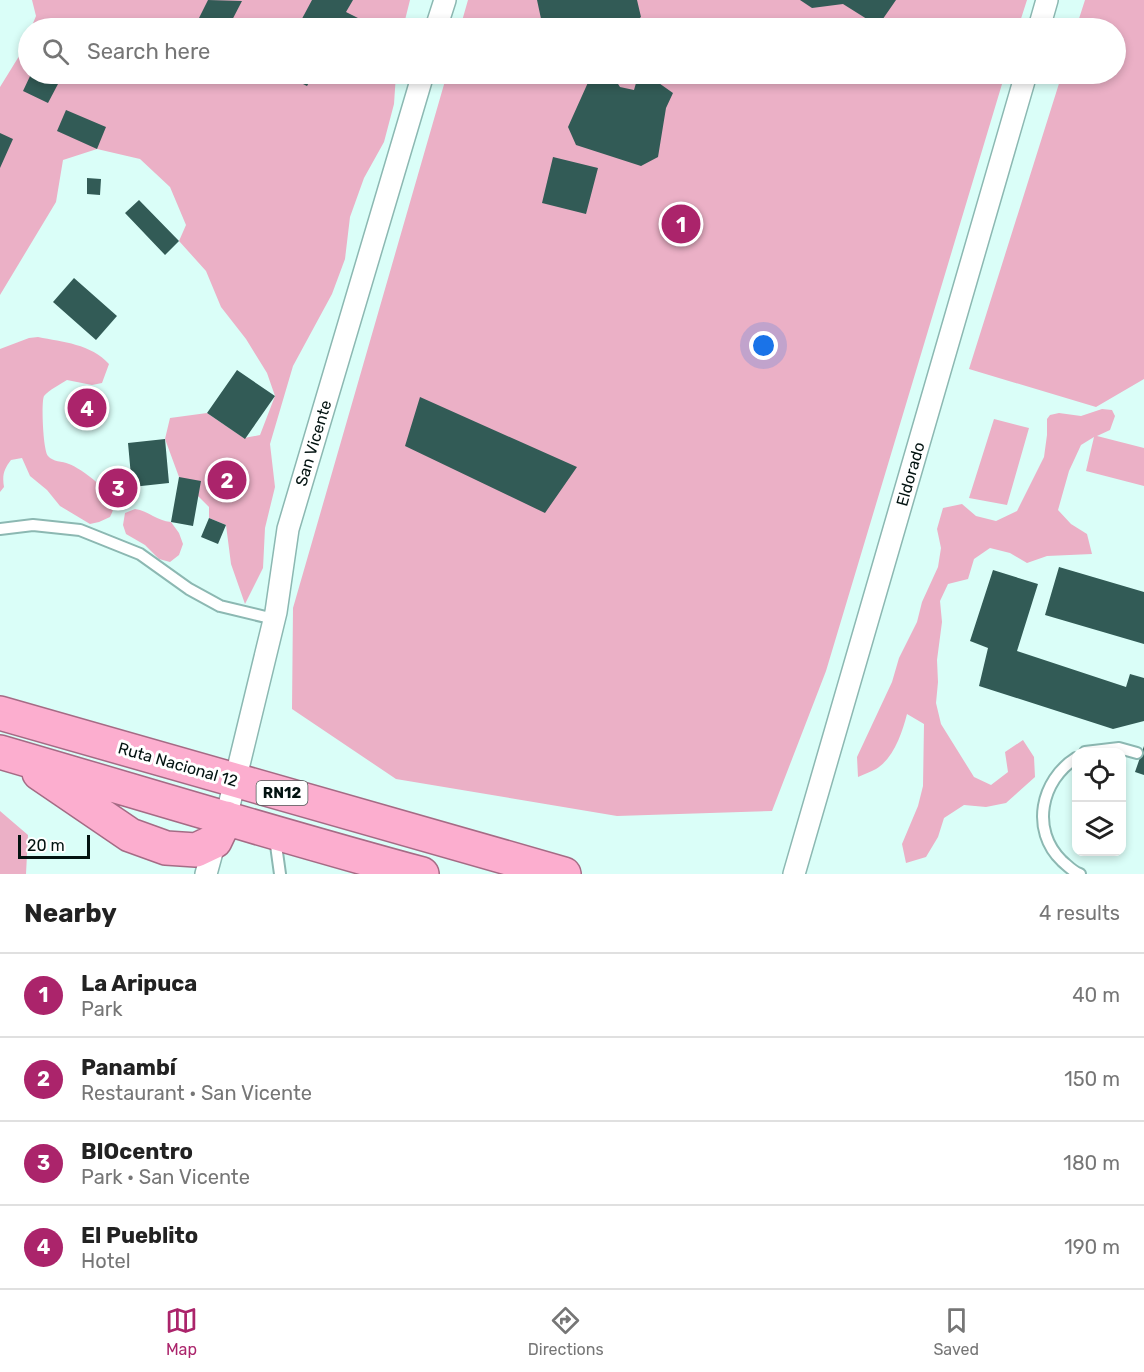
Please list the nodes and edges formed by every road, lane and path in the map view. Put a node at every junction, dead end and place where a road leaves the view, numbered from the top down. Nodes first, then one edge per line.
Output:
1 (445, 0) edge
2 (1047, 0) edge
3 (439, 18) edge
4 (1042, 18) edge
5 (420, 84) edge
6 (1023, 84) edge
7 (0, 529) edge
8 (274, 619) junction
9 (0, 713) edge
10 (1126, 750) edge
11 (1137, 753) dead end
12 (6, 754) edge
13 (1072, 761) edge
14 (235, 780) junction
15 (221, 829) junction
16 (274, 834) junction
17 (1076, 873) edge
18 (206, 874) edge
19 (280, 874) edge
20 (422, 874) edge
21 (564, 874) edge
22 (794, 874) edge

1 - 3 street
2 - 4 street
5 - 8 street, San Vicente
6 - 22 street, Eldorado
7 - 8 lane
8 - 14 street, San Vicente
9 - 14 highway, Ruta Nacional 12 / RN12
10 - 11 lane
12 - 15 highway, RN12
12 - 15 highway
13 - 17 lane
14 - 15 street, San Vicente
14 - 21 highway, Ruta Nacional 12 / RN12
15 - 16 highway, RN12
15 - 18 street, San Vicente
16 - 19 lane
16 - 20 highway, RN12

